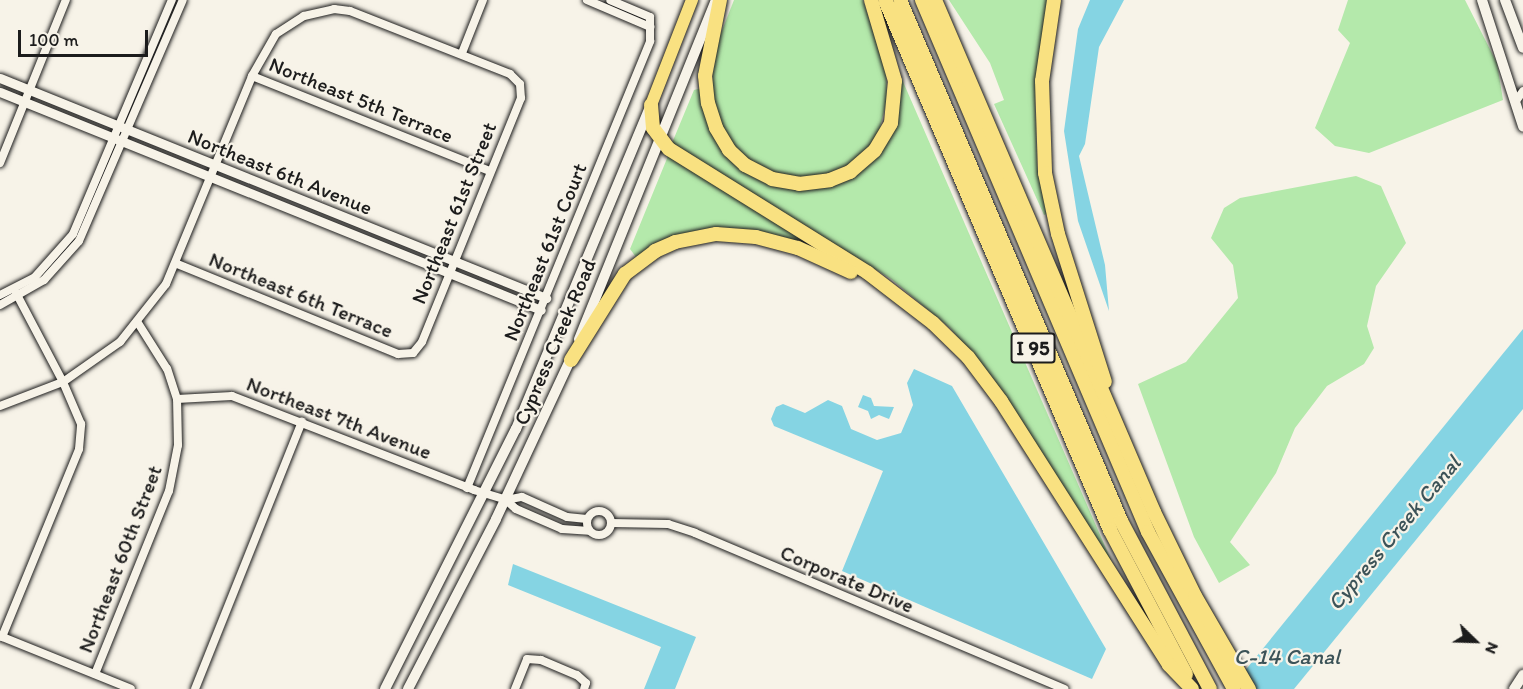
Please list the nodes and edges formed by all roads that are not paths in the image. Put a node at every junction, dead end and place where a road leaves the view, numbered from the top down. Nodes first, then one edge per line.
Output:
1 (66, 0) edge
2 (172, 0) edge
3 (183, 0) edge
4 (483, 0) edge
5 (587, 0) edge
6 (610, 0) edge
7 (692, 0) edge
8 (718, 0) edge
9 (871, 0) edge
10 (885, 0) edge
11 (900, 0) edge
12 (922, 0) edge
13 (935, 0) edge
14 (1054, 0) edge
15 (1482, 0) edge
16 (1505, 0) edge
17 (650, 27) junction
18 (1523, 48) edge
19 (462, 53) junction
20 (252, 76) junction
21 (0, 78) edge
22 (30, 90) junction
23 (1523, 91) edge
24 (0, 92) edge
25 (1516, 101) junction
26 (24, 102) junction
27 (651, 105) junction
28 (1523, 126) edge
29 (123, 128) junction
30 (118, 140) junction
31 (659, 140) junction
32 (0, 163) edge
33 (217, 166) junction
34 (490, 171) junction
35 (212, 177) junction
36 (454, 261) junction
37 (177, 264) junction
38 (450, 272) junction
39 (877, 284) junction
40 (14, 289) junction
41 (0, 295) edge
42 (19, 297) junction
43 (546, 298) junction
44 (0, 305) edge
45 (541, 310) junction
46 (138, 323) junction
47 (413, 353) joint
48 (570, 360) junction
49 (63, 382) junction
50 (177, 399) junction
51 (0, 406) edge
52 (302, 422) junction
53 (1116, 424) junction
54 (467, 488) junction
55 (485, 494) junction
56 (506, 500) junction
57 (587, 519) junction
58 (611, 523) junction
59 (589, 531) junction
60 (1, 637) edge
61 (1225, 662) junction
62 (95, 674) junction
63 (1523, 675) edge
64 (585, 686) edge
65 (1201, 688) edge
66 (1516, 688) edge
67 (132, 689) edge
68 (195, 689) edge
69 (385, 689) edge
70 (408, 689) edge
71 (515, 689) edge
72 (1064, 689) edge
73 (1234, 689) edge
74 (1249, 689) edge

1 - 22 street
2 - 29 street
3 - 29 street
4 - 19 street
5 - 17 street
6 - 17 street
7 - 27 main road, Cypress Creek Road
8 - 9 highway
8 - 31 main road, Cypress Creek Road
10 - 65 highway, I 95
11 - 65 highway
12 - 61 highway
13 - 53 highway, I 95
14 - 53 highway
15 - 25 main road
16 - 18 main road
17 - 43 street, Northeast 61st Court
19 - 20 street
19 - 34 street, Northeast 61st Street
20 - 33 street
20 - 34 street, Northeast 5th Terrace
21 - 22 street, Northeast 6th Avenue
22 - 26 street
22 - 29 street, Northeast 6th Avenue
23 - 25 street
24 - 26 street, Northeast 6th Avenue
25 - 28 main road
26 - 30 street, Northeast 6th Avenue
26 - 32 street
27 - 31 highway
27 - 55 main road, Cypress Creek Road
29 - 30 street
29 - 33 street, Northeast 6th Avenue
30 - 35 street, Northeast 6th Avenue
30 - 40 street
30 - 42 street
31 - 39 highway
31 - 48 main road, Cypress Creek Road
33 - 35 street
33 - 36 street, Northeast 6th Avenue
34 - 36 street, Northeast 61st Street
35 - 37 street
35 - 38 street, Northeast 6th Avenue
36 - 38 street, Northeast 61st Street
36 - 43 street, Northeast 6th Avenue
37 - 46 street
37 - 47 street, Northeast 6th Terrace
38 - 45 street, Northeast 6th Avenue
38 - 47 street, Northeast 61st Street
39 - 48 highway
39 - 65 highway
40 - 41 street
40 - 42 street
42 - 44 street
42 - 49 street
43 - 45 street, Northeast 61st Court
45 - 54 street, Northeast 61st Court
46 - 49 street
46 - 50 street, Northeast 60th Street
48 - 56 main road, Cypress Creek Road
49 - 51 street
49 - 60 street
50 - 52 street, Northeast 7th Avenue
50 - 62 street, Northeast 60th Street
52 - 54 street, Northeast 7th Avenue
52 - 68 street
53 - 61 highway, I 95
54 - 55 street, Northeast 7th Avenue
55 - 56 street
55 - 69 main road, Cypress Creek Road
56 - 57 street
56 - 59 street
56 - 70 main road, Cypress Creek Road
57 - 58 street
57 - 59 street
58 - 59 street
58 - 72 street, Corporate Drive
60 - 62 street
61 - 73 highway
61 - 74 highway, I 95
62 - 67 street
63 - 66 main road
64 - 71 street

